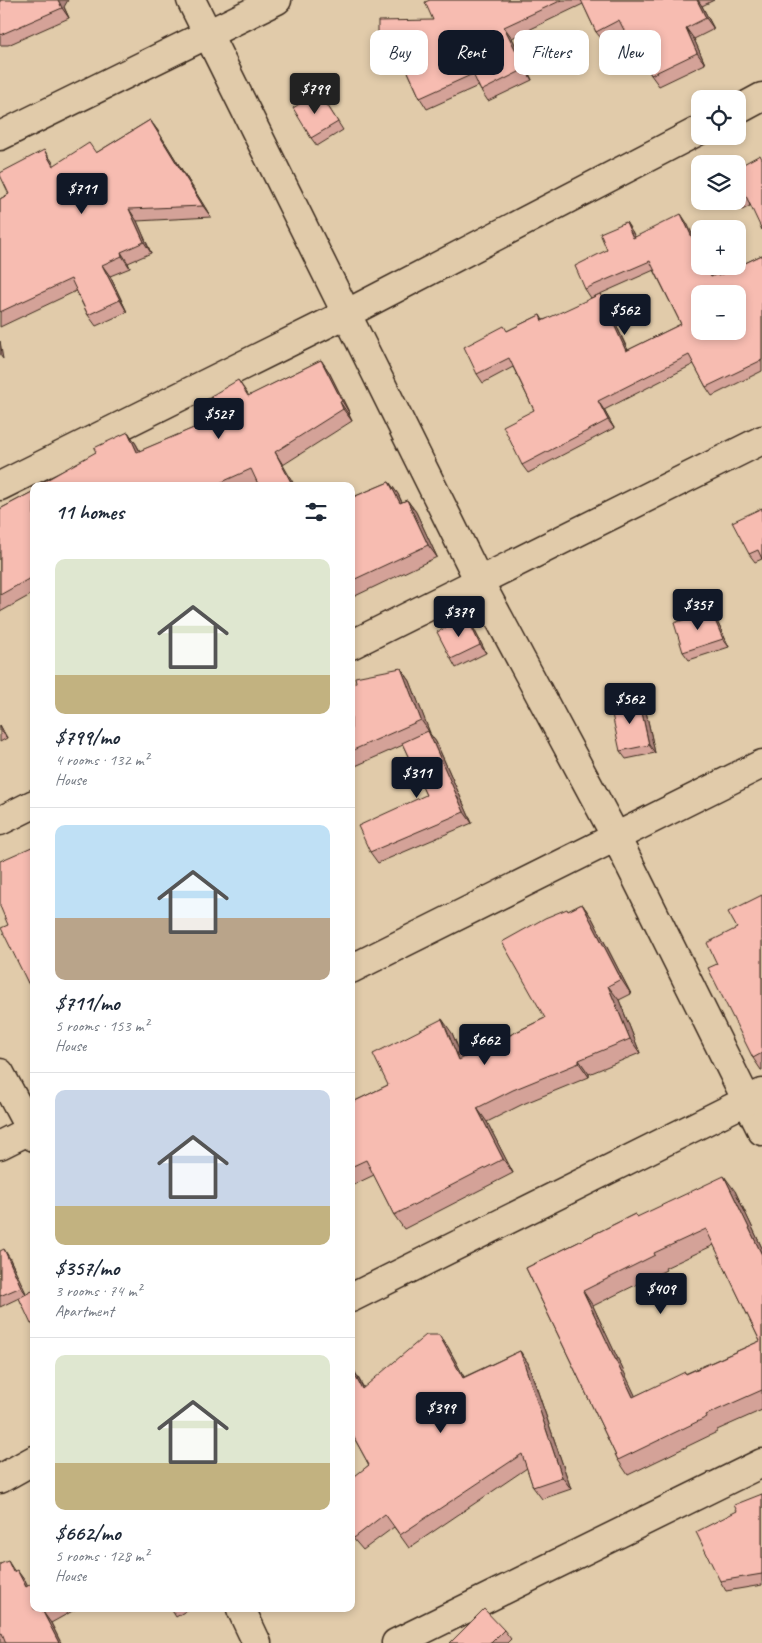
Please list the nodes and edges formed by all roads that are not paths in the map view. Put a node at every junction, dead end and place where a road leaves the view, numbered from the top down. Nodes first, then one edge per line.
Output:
1 (191, 0) edge
2 (277, 0) edge
3 (208, 34) junction
4 (762, 98) edge
5 (746, 106) edge
6 (691, 135) edge
7 (0, 136) edge
8 (346, 314) junction
9 (762, 440) edge
10 (0, 486) edge
11 (479, 581) junction
12 (355, 643) edge
13 (762, 764) edge
14 (30, 806) edge
15 (0, 821) edge
16 (616, 837) junction
17 (355, 967) edge
18 (0, 1073) edge
19 (755, 1097) edge
20 (30, 1126) edge
21 (30, 1132) edge
22 (762, 1132) edge
23 (0, 1146) edge
24 (355, 1296) edge
25 (30, 1462) edge
26 (762, 1463) edge
27 (0, 1479) edge
28 (242, 1612) edge
29 (258, 1643) edge
30 (396, 1643) edge

1 - 3 street
2 - 3 street
3 - 7 street
3 - 8 street
4 - 5 street
6 - 8 street
8 - 10 street
8 - 11 street
9 - 11 street
11 - 12 street
11 - 16 street
13 - 16 street
14 - 15 street
16 - 17 street
16 - 19 street
18 - 20 street
19 - 22 street
19 - 24 street
21 - 23 street
25 - 27 street
26 - 30 street
28 - 29 street

